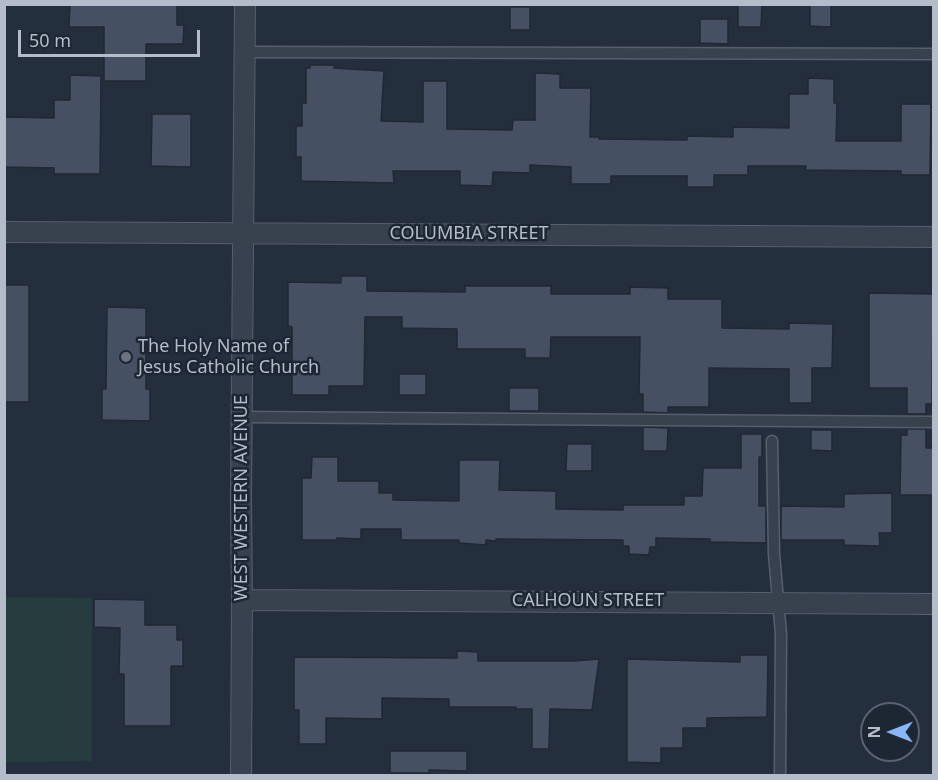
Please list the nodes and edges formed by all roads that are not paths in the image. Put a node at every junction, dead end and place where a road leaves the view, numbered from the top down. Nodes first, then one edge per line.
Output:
1 (244, 4) edge
2 (244, 51) junction
3 (933, 54) edge
4 (4, 232) edge
5 (243, 232) junction
6 (933, 237) edge
7 (241, 417) junction
8 (933, 422) edge
9 (772, 441) dead end
10 (242, 600) junction
11 (778, 602) junction
12 (933, 604) edge
13 (242, 776) edge
14 (780, 776) edge

1 - 2 street, WEST WESTERN AVENUE
2 - 3 lane
2 - 5 street, WEST WESTERN AVENUE
4 - 5 street, COLUMBIA STREET
5 - 6 street, COLUMBIA STREET
5 - 7 street, WEST WESTERN AVENUE
7 - 8 lane
7 - 10 street, WEST WESTERN AVENUE
9 - 11 lane
10 - 11 street, CALHOUN STREET
10 - 13 street, WEST WESTERN AVENUE
11 - 12 street, CALHOUN STREET
11 - 14 lane

